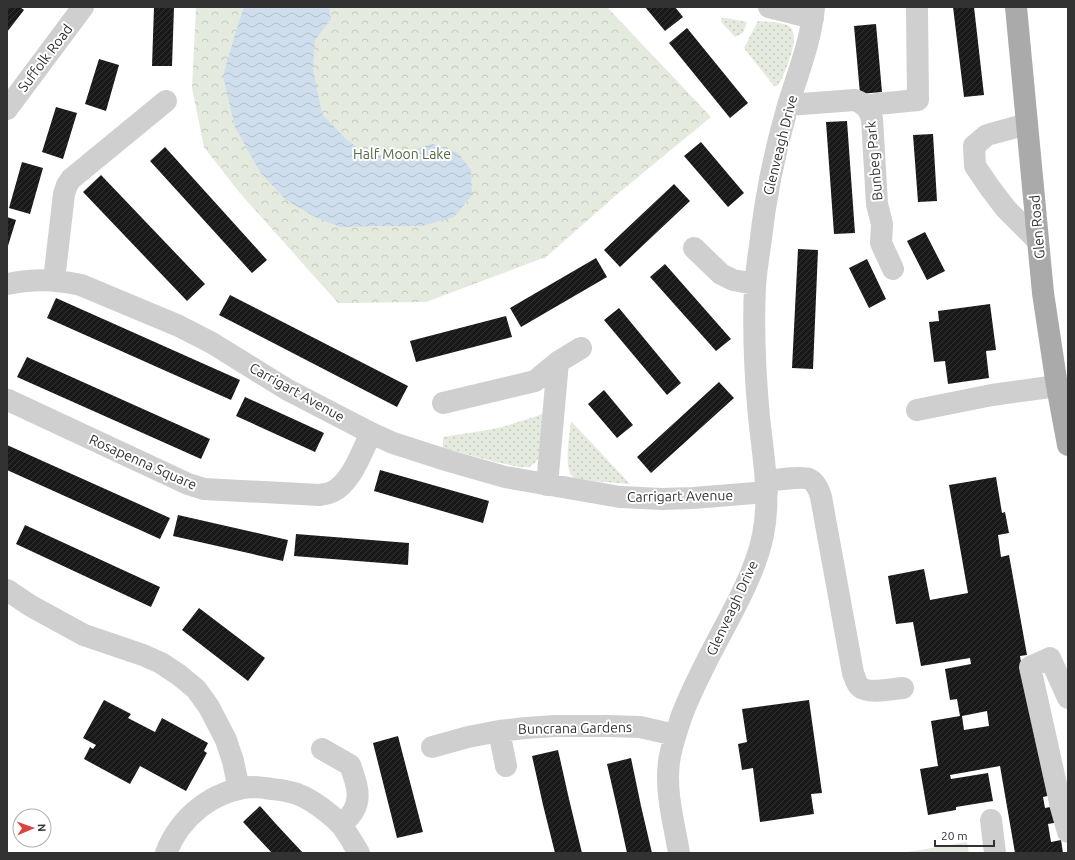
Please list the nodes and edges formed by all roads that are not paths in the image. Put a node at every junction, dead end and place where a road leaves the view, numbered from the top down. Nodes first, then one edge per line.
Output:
1 (83, 7) edge
2 (769, 7) edge
3 (1016, 7) edge
4 (916, 10) dead end
5 (814, 12) edge
6 (166, 101) dead end
7 (788, 105) junction
8 (866, 106) junction
9 (7, 109) edge
10 (1028, 124) junction
11 (1038, 241) junction
12 (694, 248) dead end
13 (893, 269) dead end
14 (54, 280) junction
15 (7, 284) edge
16 (756, 284) junction
17 (580, 348) dead end
18 (558, 362) junction
19 (1057, 386) junction
20 (8, 400) dead end
21 (443, 404) dead end
22 (917, 410) dead end
23 (371, 433) junction
24 (1068, 445) edge
25 (547, 484) junction
26 (766, 487) junction
27 (7, 590) edge
28 (903, 688) dead end
29 (1068, 698) edge
30 (499, 731) junction
31 (675, 735) junction
32 (432, 747) dead end
33 (322, 748) dead end
34 (506, 766) dead end
35 (239, 789) junction
36 (991, 820) dead end
37 (342, 825) junction
38 (1068, 832) edge
39 (166, 853) edge
40 (359, 853) edge
41 (679, 853) edge
42 (996, 853) edge

1 - 9 street, Suffolk Road
2 - 5 street
3 - 10 main road, Glen Road
4 - 8 street
5 - 7 street, Glenveagh Drive
6 - 14 street
7 - 8 street, Bunbeg Park
7 - 16 street, Glenveagh Drive
8 - 13 street, Bunbeg Park
10 - 11 main road, Glen Road
10 - 11 street
11 - 19 main road, Glen Road
12 - 16 street
14 - 15 street, Carrigart Avenue
14 - 23 street, Carrigart Avenue
16 - 26 street, Glenveagh Drive
17 - 18 street
18 - 21 street
18 - 25 street
19 - 22 street
19 - 24 main road, Glen Road
20 - 23 street, Rosapenna Square
23 - 25 street, Carrigart Avenue
25 - 26 street, Carrigart Avenue
26 - 28 street, Carrigart Avenue
26 - 31 street, Glenveagh Drive
27 - 35 street
29 - 38 street
30 - 31 street, Buncrana Gardens
30 - 32 street, Buncrana Gardens
30 - 34 street, Buncrana Gardens
31 - 41 street, Glenveagh Drive
33 - 37 street
35 - 37 street
35 - 39 street
36 - 42 street
37 - 40 street

